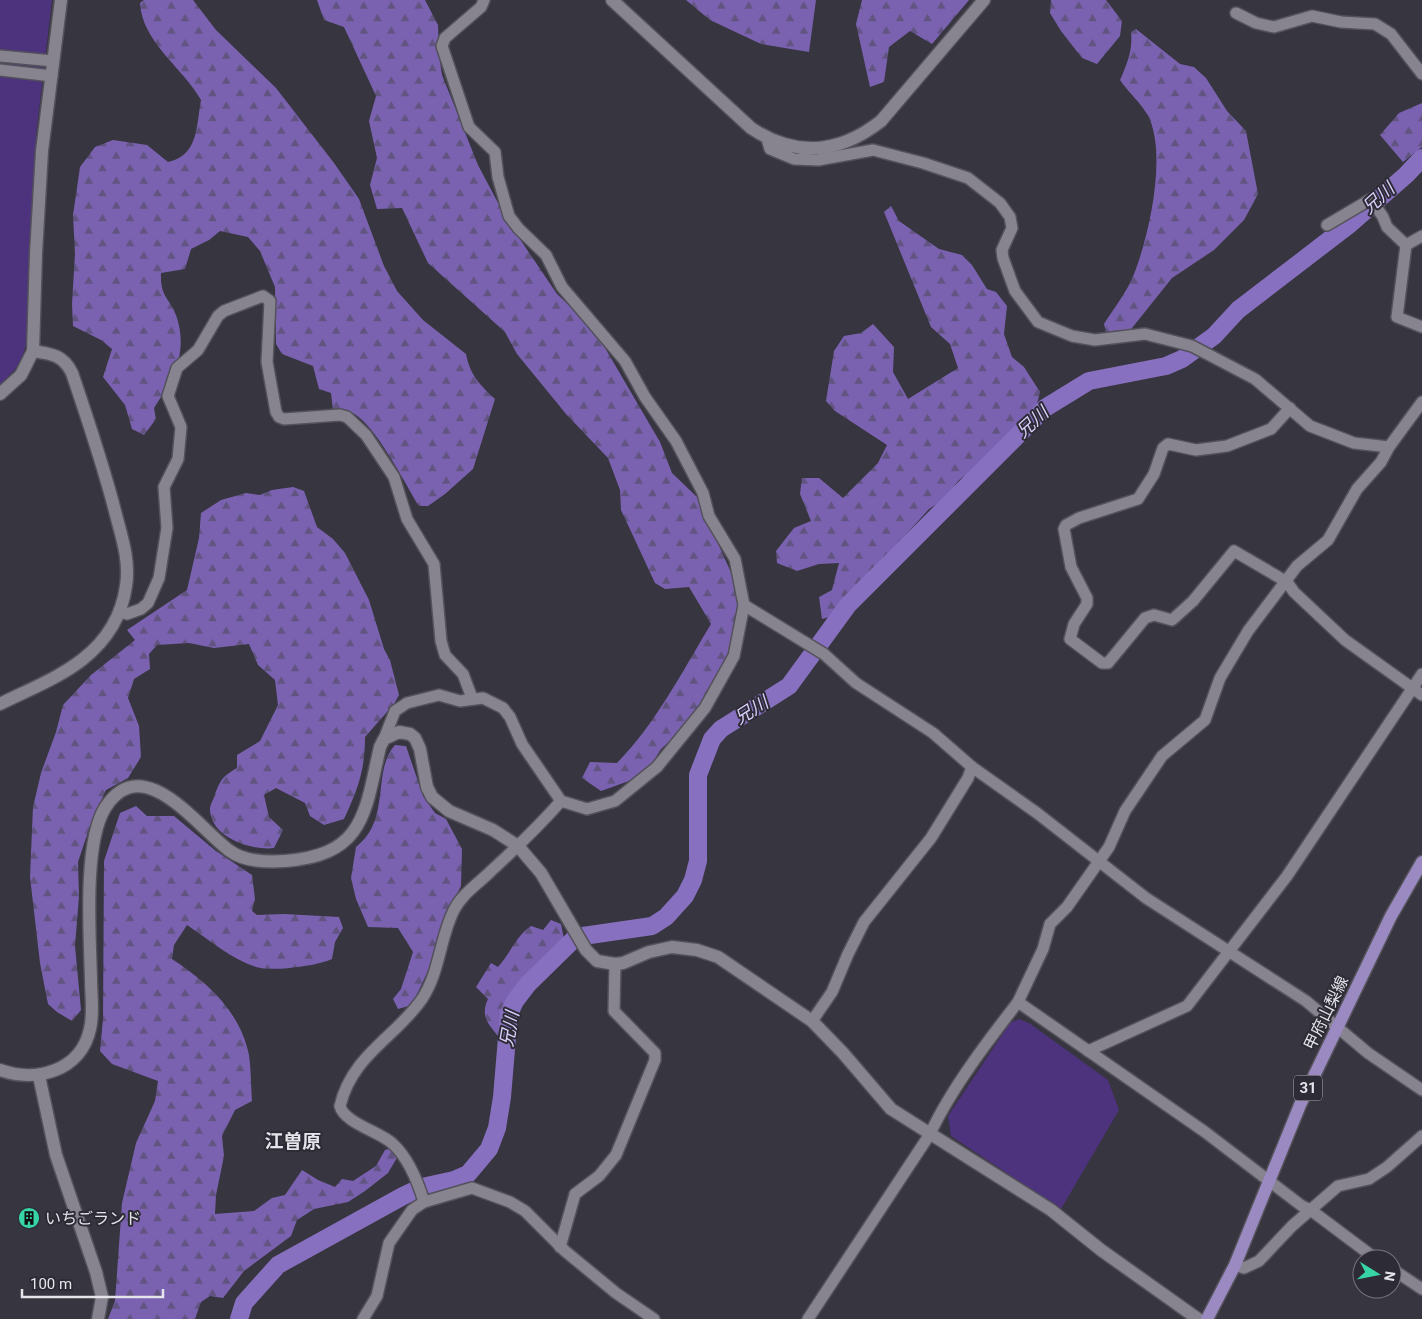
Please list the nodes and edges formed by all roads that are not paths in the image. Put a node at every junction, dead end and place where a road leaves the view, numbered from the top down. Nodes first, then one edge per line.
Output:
1 (61, 0) edge
2 (484, 0) edge
3 (612, 0) edge
4 (984, 0) edge
5 (1236, 13) dead end
6 (0, 56) edge
7 (53, 62) junction
8 (0, 70) edge
9 (1422, 74) edge
10 (52, 76) junction
11 (767, 138) junction
12 (1327, 225) dead end
13 (1422, 236) edge
14 (1406, 245) junction
15 (1422, 327) edge
16 (33, 351) junction
17 (0, 394) edge
18 (1422, 402) edge
19 (1290, 408) junction
20 (1389, 447) junction
21 (1287, 582) junction
22 (744, 605) junction
23 (120, 612) junction
24 (1422, 674) edge
25 (1412, 688) junction
26 (1422, 695) edge
27 (472, 698) junction
28 (0, 704) edge
29 (384, 739) junction
30 (972, 767) junction
31 (561, 801) junction
32 (518, 846) junction
33 (1098, 862) junction
34 (1422, 862) edge
35 (1229, 951) junction
36 (615, 964) junction
37 (1018, 1002) junction
38 (812, 1021) junction
39 (1336, 1028) junction
40 (1088, 1051) junction
41 (0, 1070) edge
42 (39, 1076) junction
43 (1422, 1090) edge
44 (930, 1134) junction
45 (1422, 1136) edge
46 (1269, 1180) junction
47 (423, 1199) junction
48 (1312, 1210) junction
49 (560, 1247) junction
50 (1363, 1249) edge
51 (1235, 1265) junction
52 (1402, 1276) edge
53 (1422, 1289) edge
54 (98, 1319) edge
55 (362, 1319) edge
56 (654, 1319) edge
57 (808, 1319) edge
58 (1198, 1319) edge
59 (1207, 1319) edge

1 - 7 street
2 - 22 street
3 - 11 street
4 - 11 street
5 - 9 street
6 - 7 street
7 - 10 street
8 - 10 street
10 - 16 street
11 - 19 street
12 - 14 street
13 - 14 street
14 - 15 street
16 - 17 street
16 - 23 street
18 - 20 street
19 - 20 street
19 - 21 street
20 - 21 street
21 - 25 street
21 - 33 street
22 - 30 street
22 - 31 street
23 - 27 street
23 - 28 street
24 - 25 street
25 - 26 street
25 - 35 street
27 - 29 street
27 - 31 street
29 - 32 street
29 - 42 street
30 - 33 street
30 - 38 street
31 - 32 street
32 - 36 street
32 - 47 street
33 - 35 street
33 - 37 street
34 - 39 main road, 甲府山梨線 / 31
35 - 39 street
35 - 40 street
36 - 38 street
36 - 49 street
37 - 40 street
37 - 44 street
38 - 44 street
39 - 43 street
39 - 46 main road, 甲府山梨線 / 31
40 - 46 street
41 - 42 street
42 - 54 street
44 - 57 street
44 - 58 street
45 - 48 street
46 - 48 street
46 - 51 main road, 甲府山梨線 / 31
47 - 49 street
47 - 55 street
48 - 50 street
48 - 51 street
49 - 56 street
51 - 59 main road, 甲府山梨線 / 31
52 - 53 street

